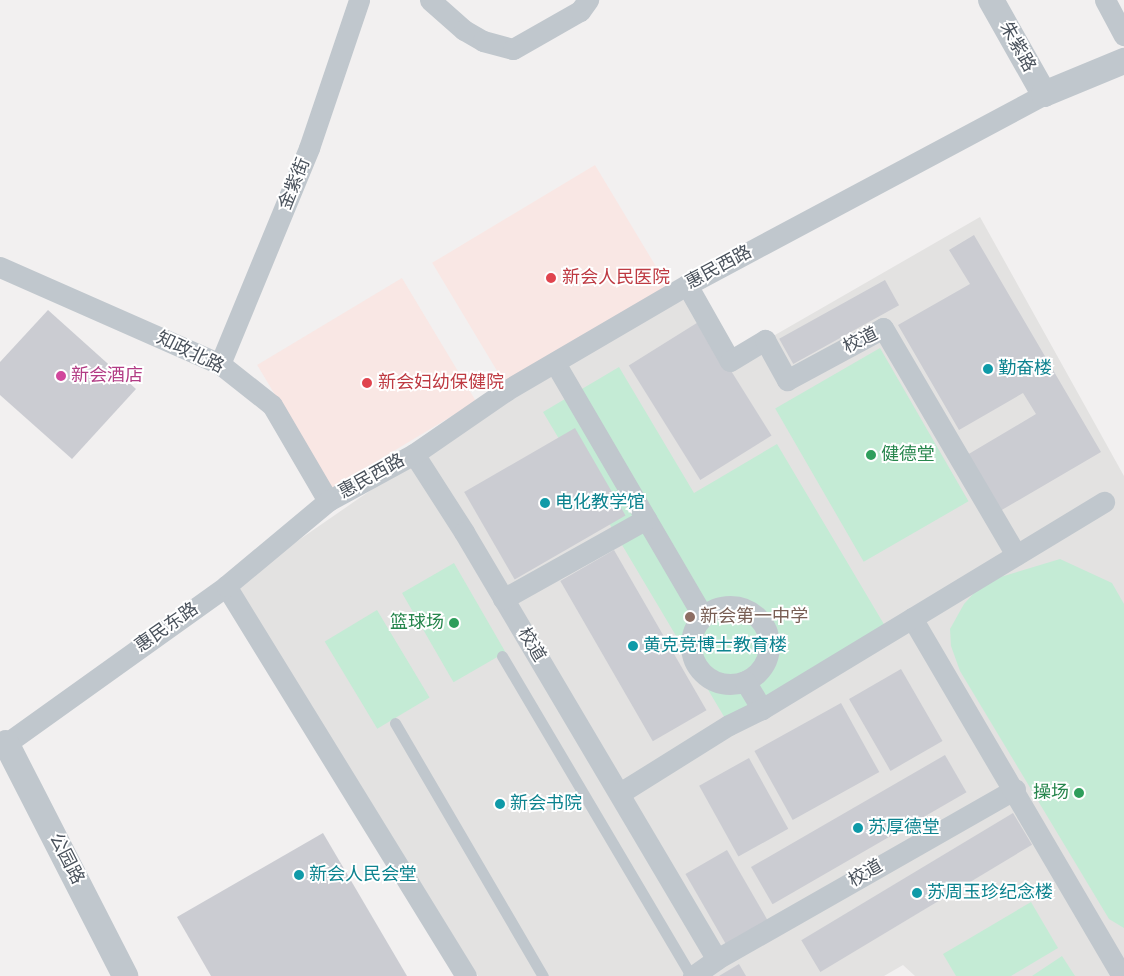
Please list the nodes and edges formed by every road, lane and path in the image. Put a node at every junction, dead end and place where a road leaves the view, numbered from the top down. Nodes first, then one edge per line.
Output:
1 (359, 0) edge
2 (430, 0) edge
3 (588, 0) edge
4 (991, 0) edge
5 (1105, 0) edge
6 (1124, 35) edge
7 (1124, 61) edge
8 (1044, 94) junction
9 (0, 267) edge
10 (687, 285) junction
11 (555, 363) junction
12 (220, 364) junction
13 (414, 454) junction
14 (328, 501) junction
15 (1104, 502) dead end
16 (646, 519) junction
17 (1016, 555) junction
18 (226, 586) junction
19 (504, 599) junction
20 (703, 616) junction
21 (912, 618) junction
22 (502, 656) dead end
23 (745, 681) junction
24 (762, 708) junction
25 (395, 723) dead end
26 (3, 745) edge
27 (1015, 790) junction
28 (620, 793) junction
29 (717, 959) junction
30 (125, 976) edge
31 (466, 976) edge
32 (543, 976) edge
33 (692, 976) edge
34 (1122, 976) edge

1 - 12 street, 金紫街
2 - 3 street
4 - 8 street, 朱紫路
5 - 6 street
7 - 8 street, 惠民西路
8 - 10 street, 惠民西路
9 - 12 street, 知政北路
10 - 11 street, 惠民西路
10 - 17 street, 校道
11 - 13 street, 惠民西路
11 - 16 street
12 - 14 street, 知政北路
13 - 14 street, 惠民西路
13 - 19 street, 校道
14 - 18 street, 惠民东路
15 - 17 street
16 - 19 street
16 - 20 street
17 - 21 street
18 - 26 street, 惠民东路
18 - 31 street
19 - 28 street, 校道
20 - 23 street
20 - 23 street
21 - 24 street
21 - 27 street
22 - 33 lane
23 - 24 street
24 - 28 street
25 - 32 lane
26 - 30 street, 公园路
27 - 29 street, 校道
27 - 34 street
28 - 29 street, 校道
29 - 33 street, 校道

